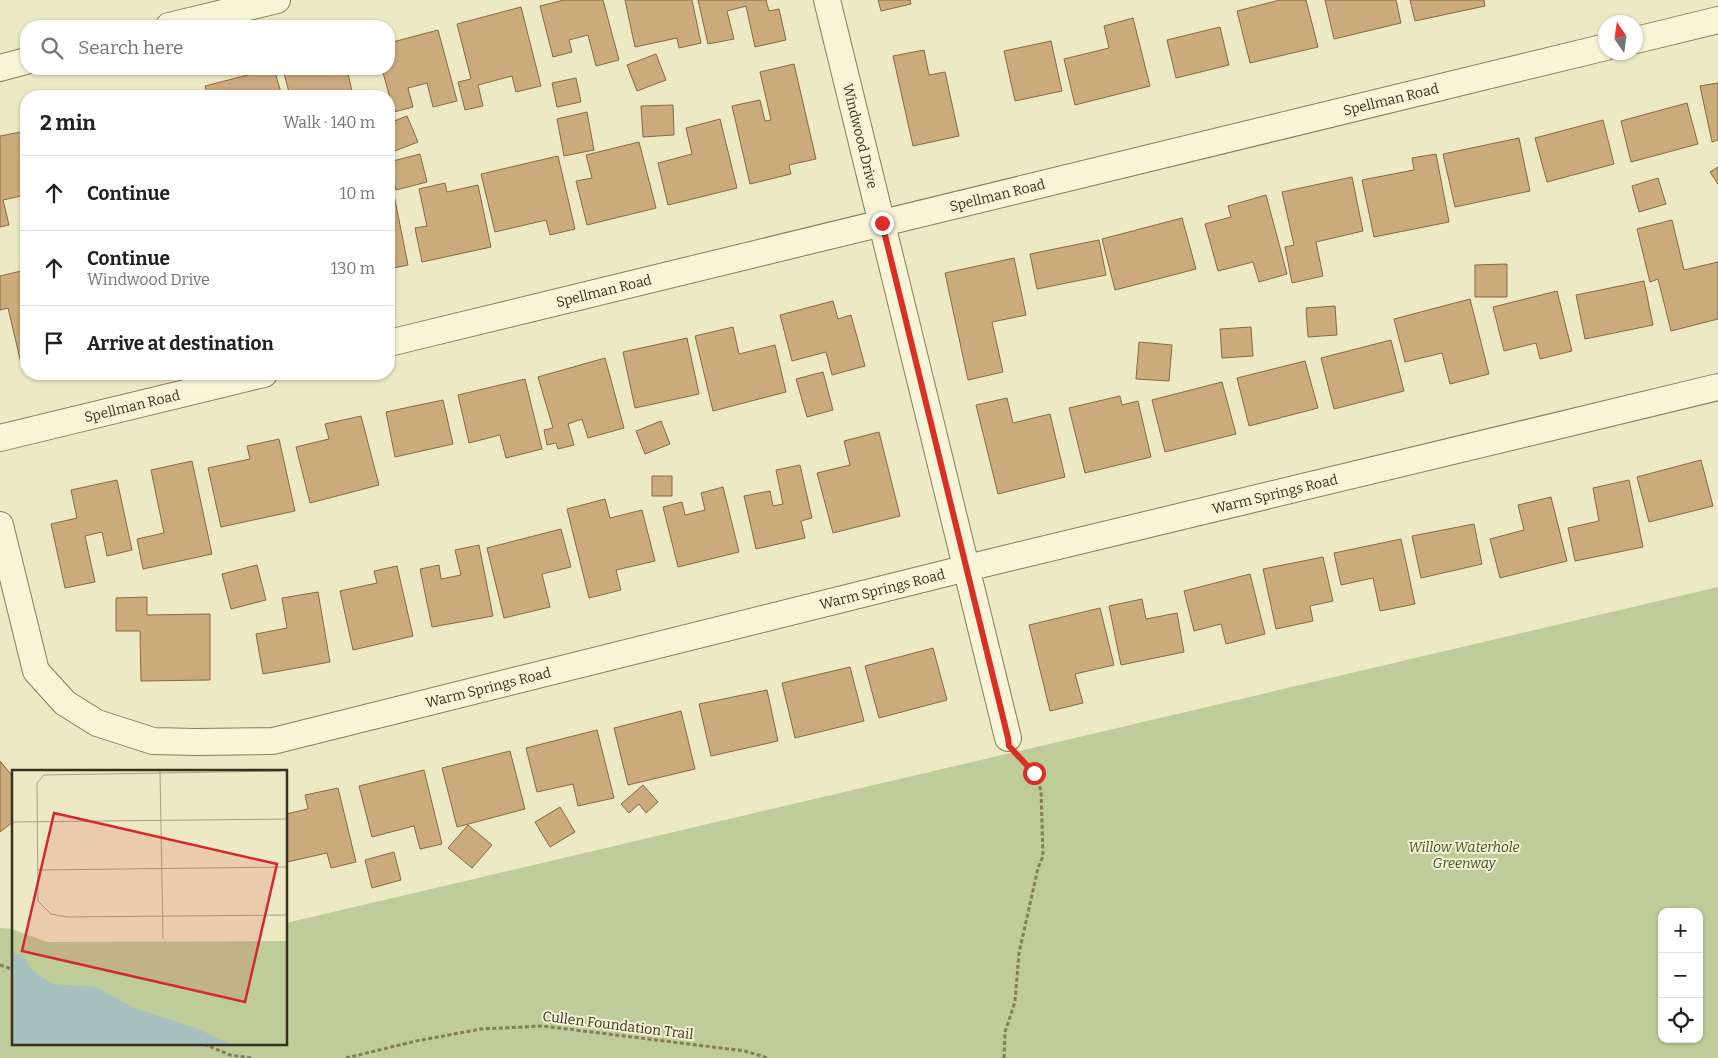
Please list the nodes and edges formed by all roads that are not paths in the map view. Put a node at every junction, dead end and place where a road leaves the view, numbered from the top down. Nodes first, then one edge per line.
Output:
1 (276, 0) edge
2 (827, 0) edge
3 (194, 20) edge
4 (1718, 20) edge
5 (1643, 38) edge
6 (1598, 49) edge
7 (20, 63) edge
8 (0, 68) edge
9 (882, 223) junction
10 (395, 342) edge
11 (239, 380) edge
12 (1718, 387) edge
13 (0, 438) edge
14 (0, 525) edge
15 (967, 568) junction
16 (1008, 738) road end

1 - 3 street
2 - 9 street, Windwood Drive
4 - 5 street
6 - 9 street, Spellman Road
7 - 8 street
9 - 10 street, Spellman Road
9 - 15 street, Windwood Drive
11 - 13 street, Spellman Road
12 - 15 street, Warm Springs Road
14 - 15 street, Warm Springs Road
15 - 16 street, Windwood Drive

